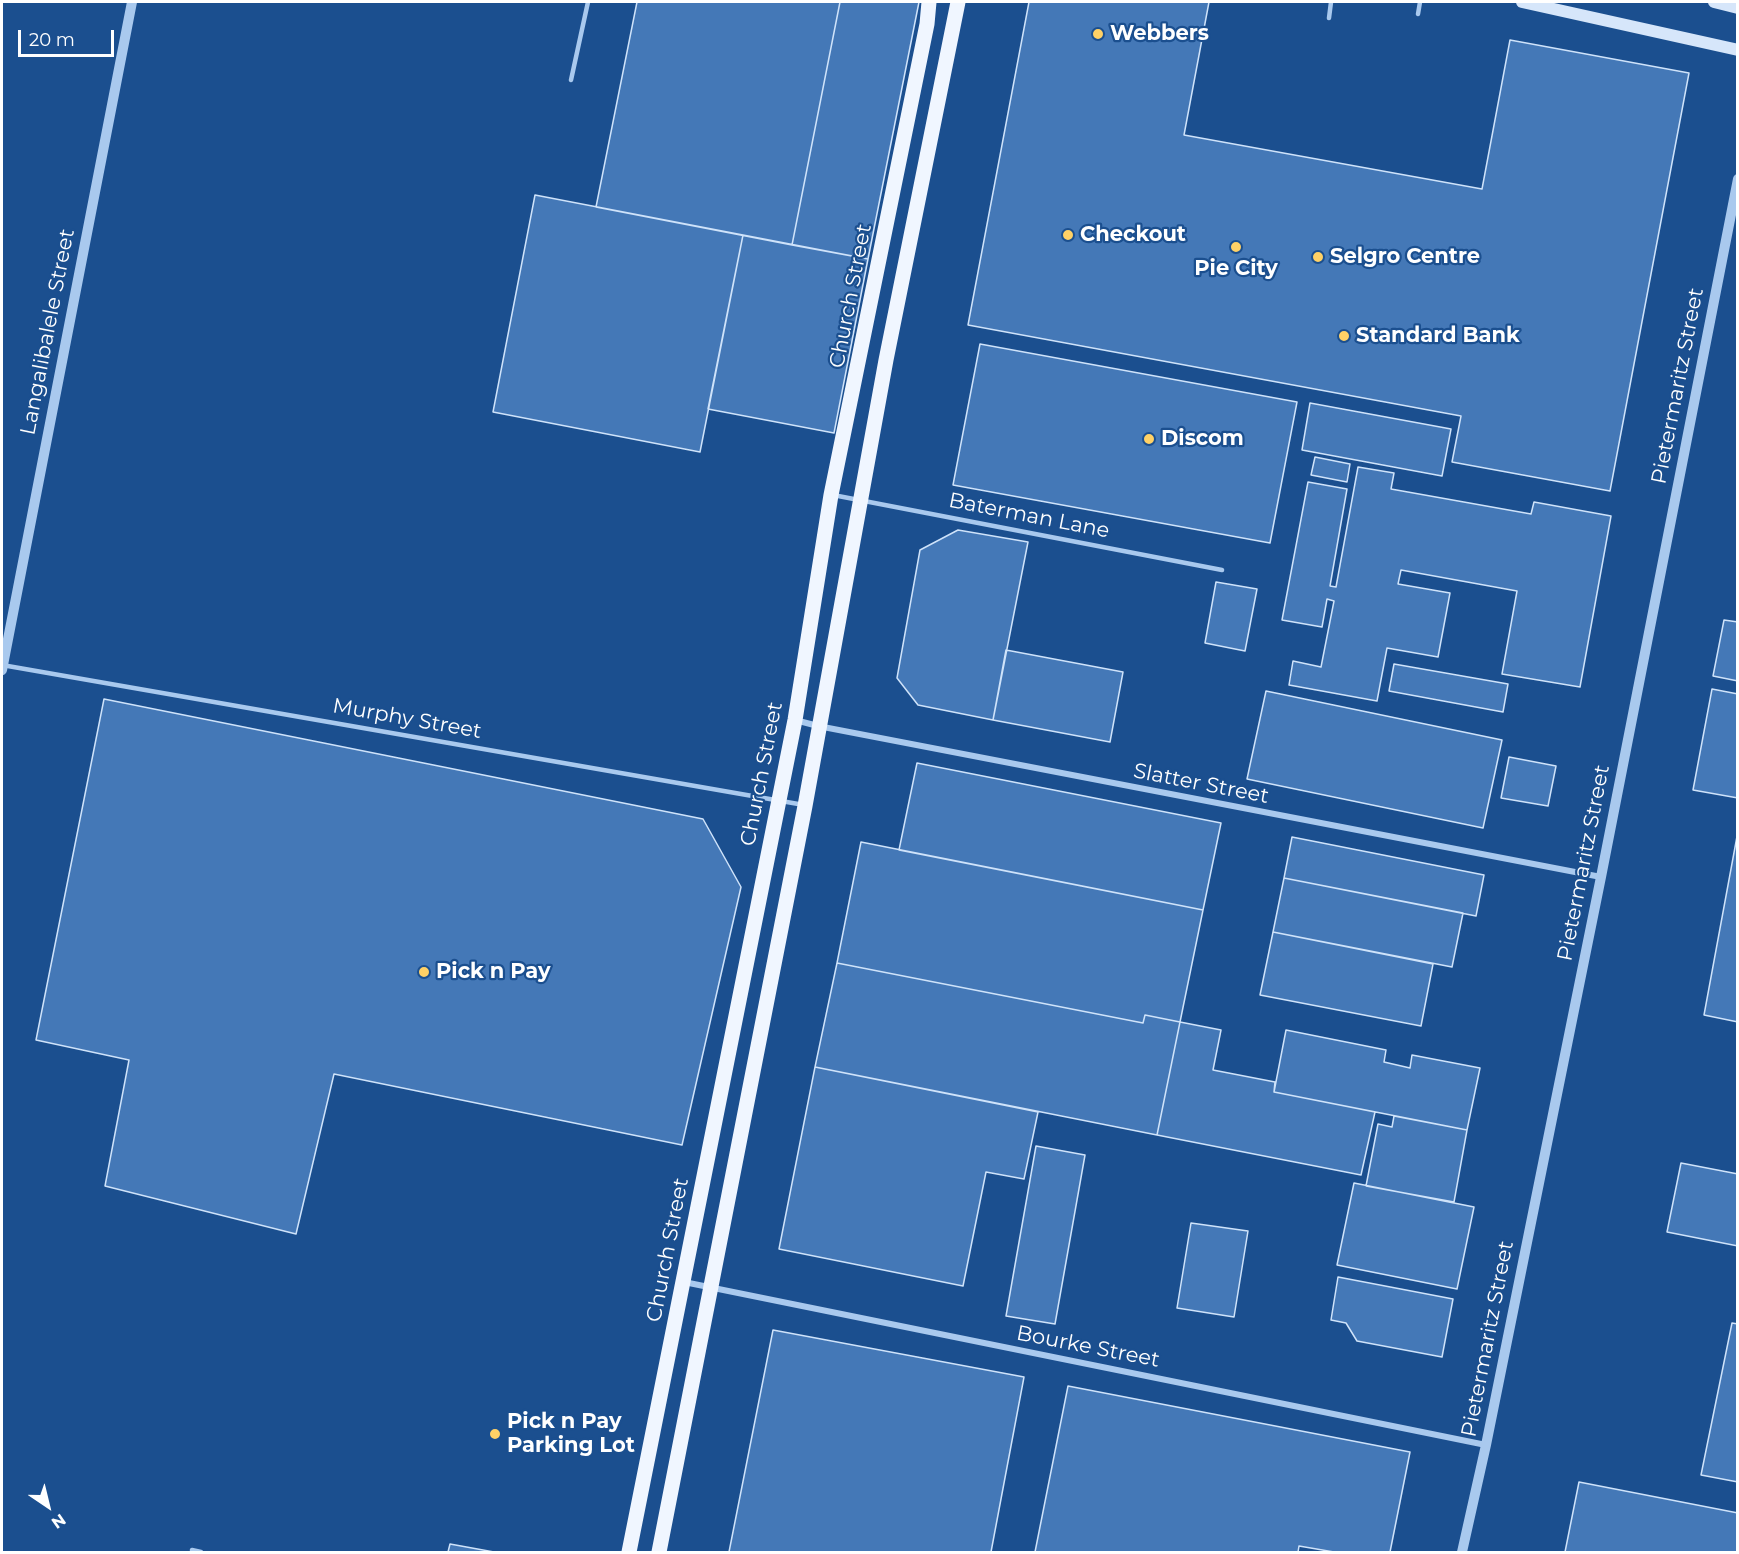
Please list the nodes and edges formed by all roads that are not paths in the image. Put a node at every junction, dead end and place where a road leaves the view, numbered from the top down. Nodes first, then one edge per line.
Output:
1 (132, 2) edge
2 (588, 2) edge
3 (929, 2) edge
4 (958, 2) edge
5 (1331, 2) edge
6 (1420, 2) edge
7 (1522, 2) edge
8 (1714, 2) edge
9 (1737, 8) edge
10 (1418, 14) dead end
11 (1329, 18) dead end
12 (1737, 50) edge
13 (571, 80) dead end
14 (1737, 180) edge
15 (831, 495) junction
16 (861, 500) junction
17 (1222, 570) dead end
18 (2, 668) edge
19 (795, 720) junction
20 (818, 726) junction
21 (779, 801) junction
22 (805, 806) junction
23 (1601, 877) junction
24 (684, 1282) junction
25 (711, 1288) junction
26 (1486, 1444) junction
27 (192, 1550) dead end
28 (201, 1552) edge
29 (629, 1552) edge
30 (659, 1552) edge
31 (1462, 1552) edge

1 - 18 street, Langalibalele Street
2 - 13 lane
3 - 15 main road, Church Street
4 - 16 main road
5 - 11 lane
6 - 10 lane
7 - 12 main road
8 - 9 main road
14 - 23 street, Pietermaritz Street
15 - 16 lane, Baterman Lane
15 - 19 main road, Church Street
16 - 17 lane, Baterman Lane
16 - 20 main road
18 - 21 lane, Murphy Street
19 - 20 street, Slatter Street
19 - 21 main road, Church Street
20 - 22 main road
20 - 23 street, Slatter Street
21 - 22 lane, Murphy Street
21 - 24 main road, Church Street
22 - 25 main road
23 - 26 street, Pietermaritz Street
24 - 25 street, Bourke Street
24 - 29 main road, Church Street
25 - 26 street, Bourke Street
25 - 30 main road
26 - 31 street, Pietermaritz Street
27 - 28 lane

